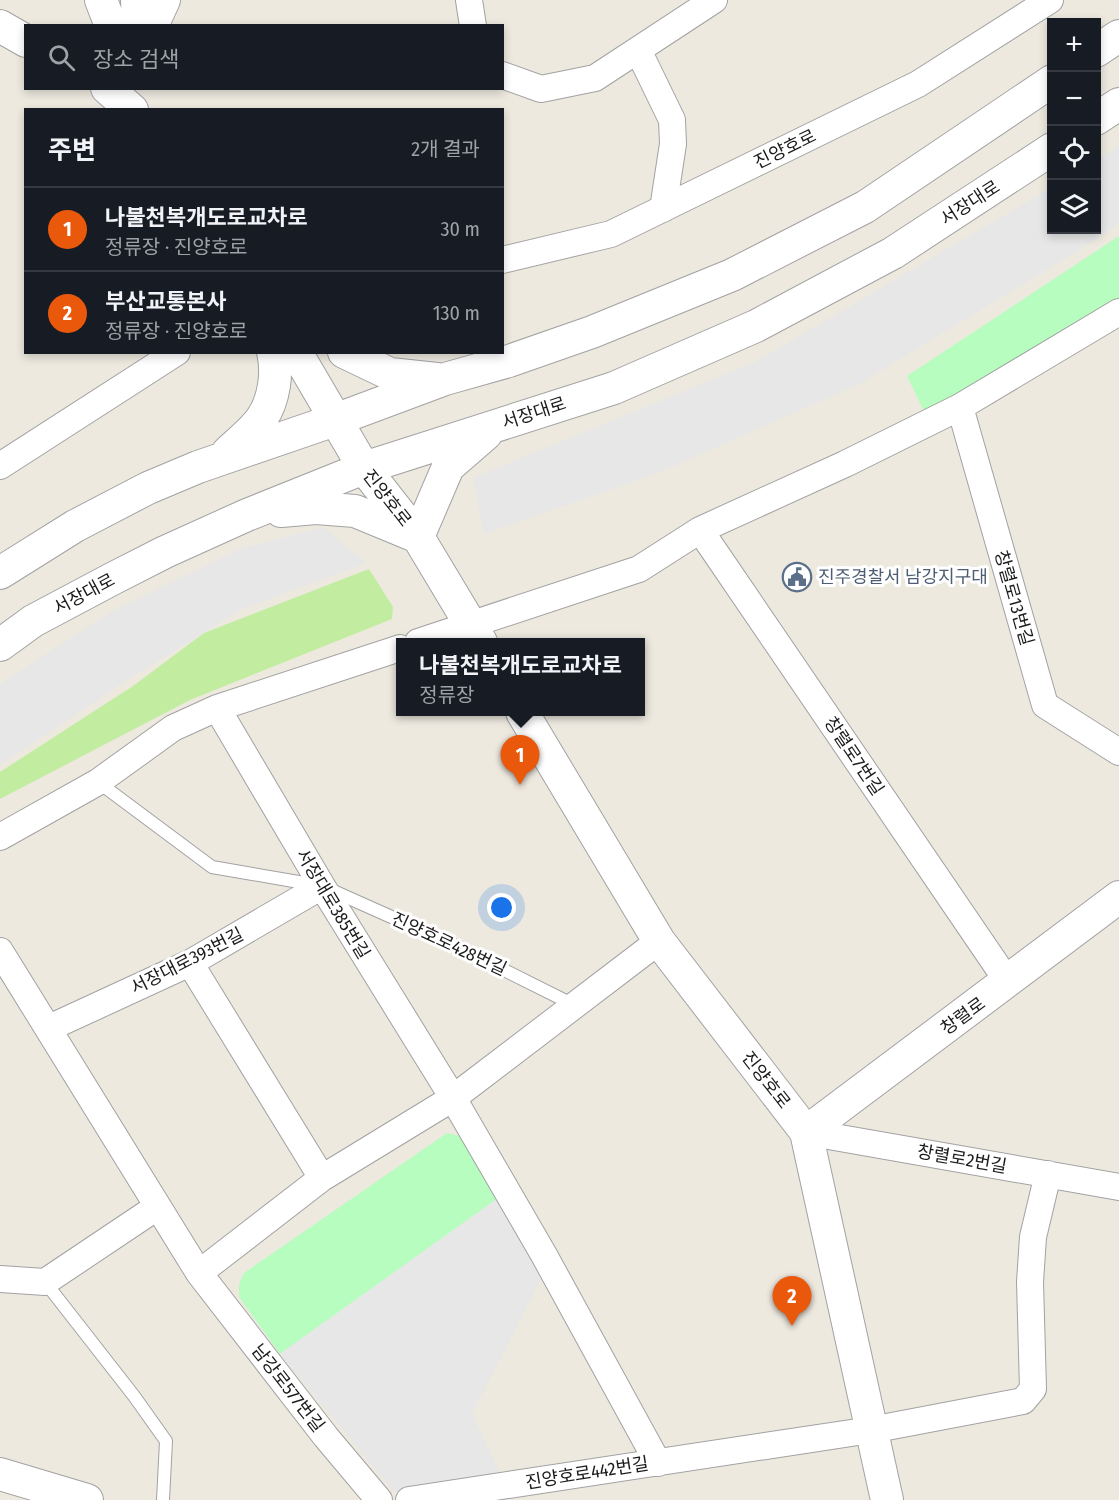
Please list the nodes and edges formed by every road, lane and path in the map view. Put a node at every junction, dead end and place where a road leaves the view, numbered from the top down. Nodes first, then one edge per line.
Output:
1 (101, 0) edge
2 (137, 0) edge
3 (164, 0) edge
4 (469, 0) edge
5 (714, 0) edge
6 (1050, 0) edge
7 (110, 24) edge
8 (138, 24) edge
9 (153, 24) edge
10 (473, 24) edge
11 (0, 26) edge
12 (1119, 36) edge
13 (24, 40) edge
14 (1101, 48) edge
15 (638, 50) junction
16 (504, 76) edge
17 (1047, 84) edge
18 (109, 90) edge
19 (133, 90) edge
20 (141, 90) edge
21 (1119, 104) edge
22 (130, 108) edge
23 (140, 108) edge
24 (141, 108) edge
25 (1101, 116) edge
26 (1047, 152) edge
27 (663, 209) junction
28 (504, 260) edge
29 (1119, 312) edge
30 (174, 354) edge
31 (273, 354) edge
32 (297, 354) edge
33 (348, 354) edge
34 (445, 379) junction
35 (960, 407) junction
36 (335, 420) junction
37 (497, 425) junction
38 (223, 458) junction
39 (0, 466) edge
40 (364, 468) junction
41 (248, 515) junction
42 (700, 530) junction
43 (418, 537) junction
44 (0, 573) edge
45 (476, 634) edge
46 (447, 638) edge
47 (0, 645) edge
48 (396, 649) edge
49 (216, 708) junction
50 (525, 716) edge
51 (1119, 752) edge
52 (98, 782) junction
53 (0, 837) edge
54 (322, 886) junction
55 (1119, 897) edge
56 (659, 941) junction
57 (0, 951) edge
58 (190, 963) junction
59 (1008, 982) junction
60 (574, 1005) junction
61 (49, 1028) junction
62 (453, 1098) junction
63 (806, 1132) junction
64 (1048, 1174) junction
65 (322, 1178) junction
66 (1119, 1187) edge
67 (157, 1207) junction
68 (199, 1274) junction
69 (0, 1279) edge
70 (45, 1282) junction
71 (871, 1430) junction
72 (658, 1463) junction
73 (0, 1474) edge
74 (87, 1500) edge
75 (163, 1500) edge
76 (379, 1500) edge
77 (409, 1500) edge
78 (886, 1500) edge

1 - 7 street
2 - 8 street
3 - 9 street
4 - 10 street
5 - 15 street
6 - 27 street, 진양호로
11 - 13 street
12 - 14 street
15 - 16 street
15 - 27 street
17 - 34 street
18 - 22 street
19 - 23 street
20 - 24 street
21 - 25 street
26 - 37 street, 서장대로
27 - 28 street, 진양호로
29 - 35 street
30 - 39 street
31 - 38 street
32 - 36 street, 진양호로
33 - 34 street
34 - 36 street
35 - 42 street
35 - 51 street, 창렬로13번길
36 - 38 street
36 - 40 street, 진양호로
37 - 40 street, 서장대로
37 - 43 street
38 - 44 street
40 - 41 street, 서장대로
40 - 43 street, 진양호로
41 - 43 street
41 - 47 street, 서장대로
42 - 45 street
42 - 59 street, 창렬로7번길
43 - 45 street, 진양호로
45 - 46 street
48 - 49 street
49 - 52 street
49 - 54 street, 서장대로385번길
50 - 56 street, 진양호로
52 - 53 street
52 - 54 lane, 진양호로428번길
54 - 58 street, 서장대로393번길
54 - 60 lane, 진양호로428번길
54 - 62 street, 서장대로385번길
55 - 59 street, 창렬로
56 - 60 street
56 - 63 street, 진양호로
57 - 61 street
58 - 61 street, 서장대로393번길
58 - 65 street
59 - 63 street, 창렬로
60 - 62 street
61 - 67 street
62 - 65 street
62 - 72 street, 진양호로442번길
63 - 64 street, 창렬로2번길
63 - 71 street, 진양호로
64 - 66 street, 창렬로2번길
64 - 71 street, 진양호로442번길
65 - 68 street
67 - 68 street
67 - 70 street
68 - 76 street, 남강로577번길
69 - 70 street
70 - 75 lane
71 - 72 street, 진양호로442번길
71 - 78 street, 진양호로
72 - 77 street, 진양호로442번길
73 - 74 street

